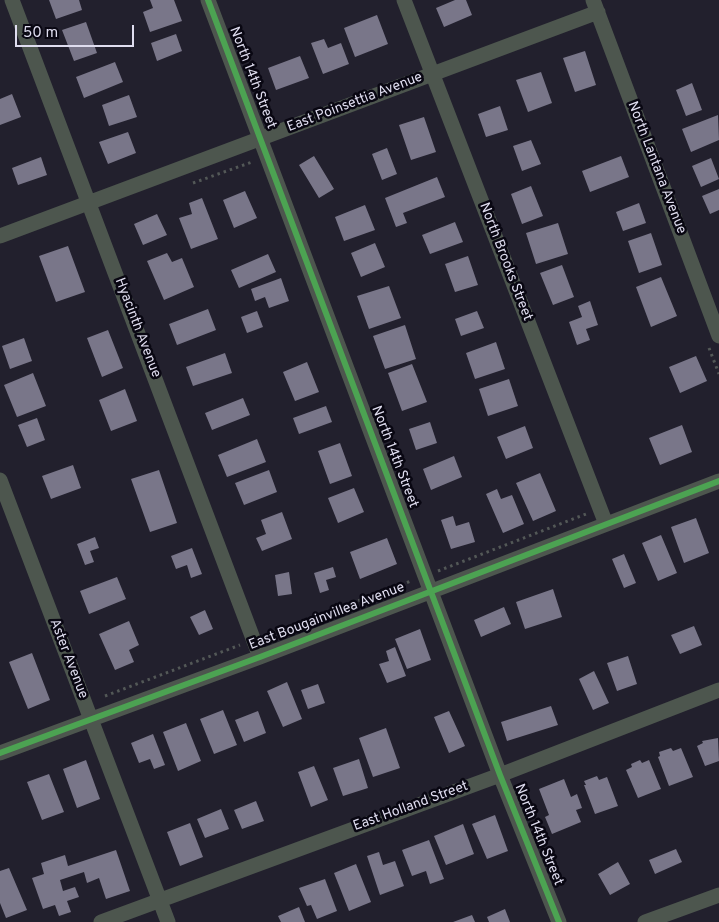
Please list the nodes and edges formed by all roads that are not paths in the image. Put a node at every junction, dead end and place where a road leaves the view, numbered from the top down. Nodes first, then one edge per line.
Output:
1 (12, 0) edge
2 (208, 0) edge
3 (404, 0) edge
4 (595, 6) edge
5 (432, 73) junction
6 (261, 139) junction
7 (90, 203) junction
8 (0, 236) edge
9 (719, 336) edge
10 (0, 480) edge
11 (719, 481) edge
12 (606, 524) junction
13 (431, 591) junction
14 (260, 657) junction
15 (719, 690) edge
16 (92, 719) junction
17 (0, 753) edge
18 (500, 775) junction
19 (719, 895) edge
20 (158, 899) junction
21 (101, 922) edge
22 (168, 922) edge
23 (559, 922) edge
24 (645, 922) edge

1 - 7 street, Hyacinth Avenue
2 - 6 street, North 14th Street
3 - 5 street, North Brooks Street
4 - 5 street, East Poinsettia Avenue
4 - 9 street, North Lantana Avenue
5 - 6 street, East Poinsettia Avenue
5 - 12 street, North Brooks Street
6 - 7 street, East Poinsettia Avenue
6 - 13 street, North 14th Street
7 - 8 street, East Poinsettia Avenue
7 - 14 street, Hyacinth Avenue
10 - 16 street, Aster Avenue
11 - 12 street, East Bougainvillea Avenue
12 - 13 street, East Bougainvillea Avenue
13 - 14 street, East Bougainvillea Avenue
13 - 18 street, North 14th Street
14 - 16 street, East Bougainvillea Avenue
15 - 18 street, East Holland Street
16 - 17 street, East Bougainvillea Avenue
16 - 20 street, Aster Avenue
18 - 20 street, East Holland Street
18 - 23 street, North 14th Street
19 - 24 street
20 - 21 street, East Holland Street
20 - 22 street, Aster Avenue

